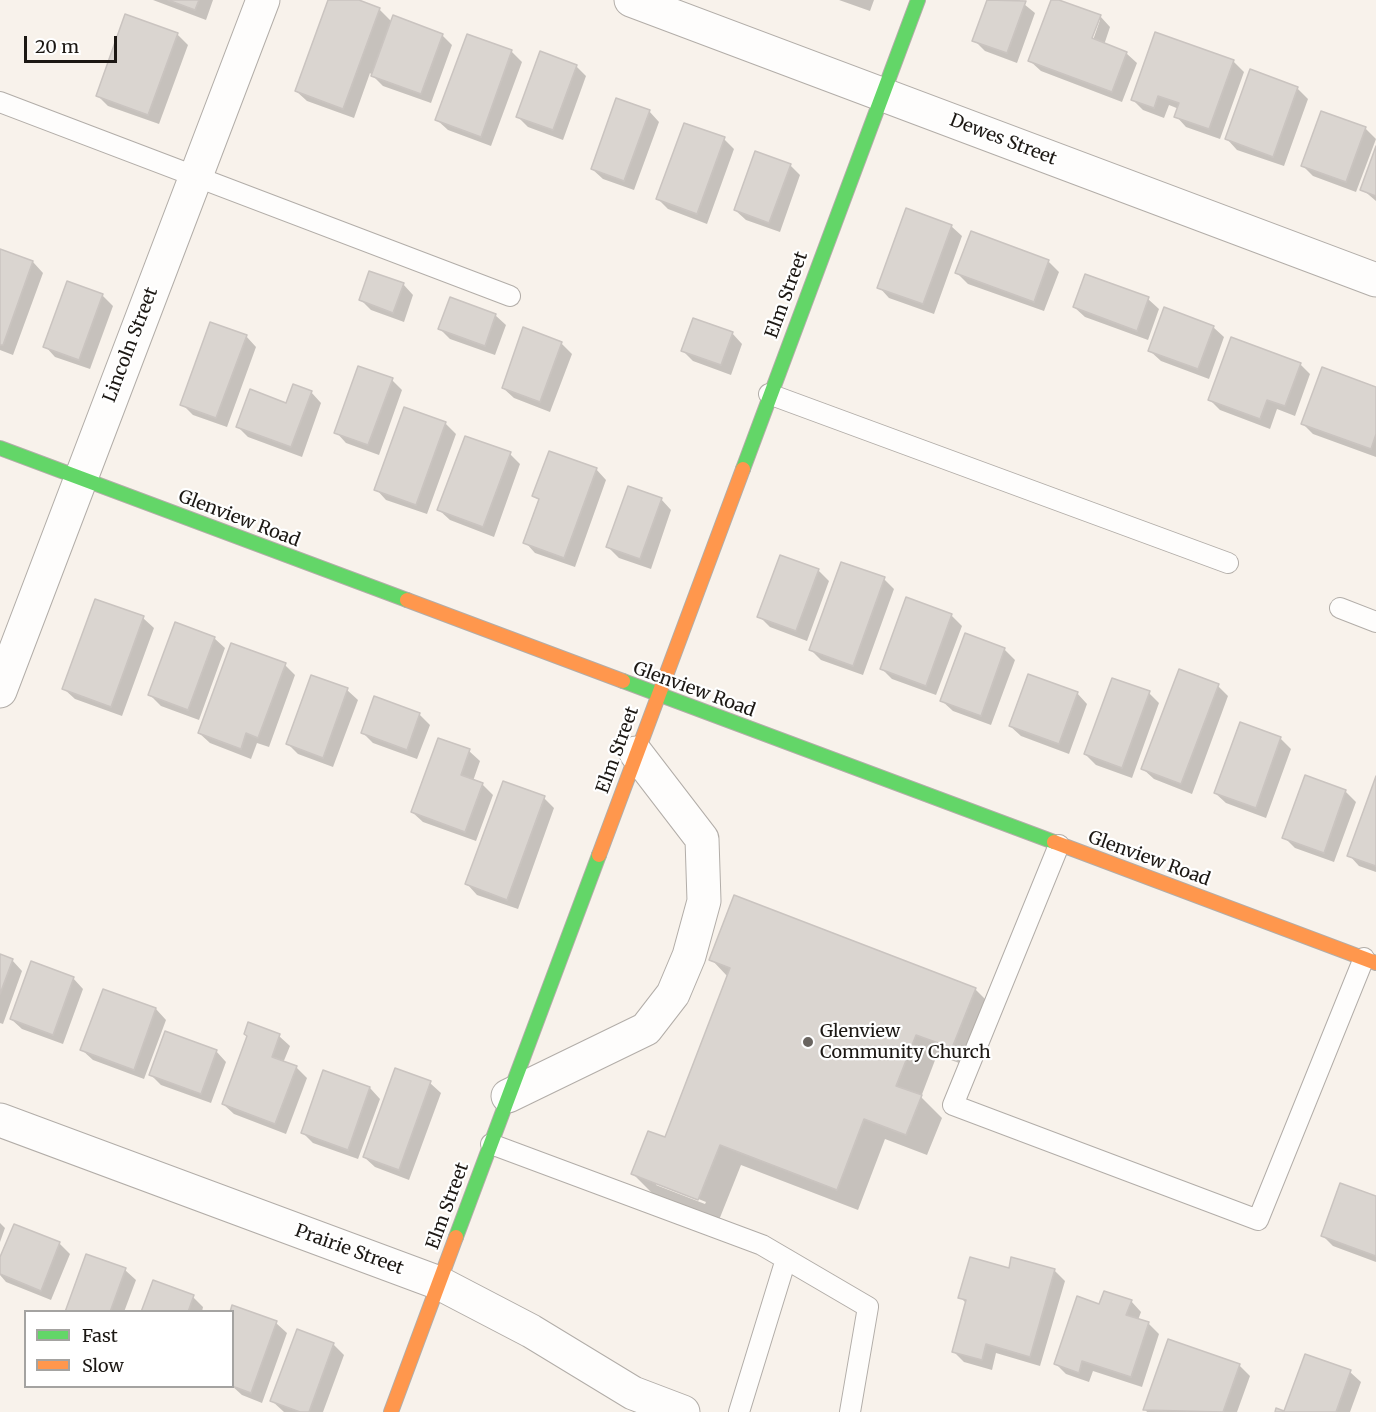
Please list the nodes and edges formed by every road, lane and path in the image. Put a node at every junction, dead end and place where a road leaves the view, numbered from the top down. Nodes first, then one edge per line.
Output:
1 (263, 0) edge
2 (631, 0) edge
3 (918, 0) edge
4 (881, 94) junction
5 (0, 102) edge
6 (195, 178) junction
7 (1376, 280) edge
8 (510, 296) dead end
9 (770, 394) junction
10 (0, 448) edge
11 (80, 478) junction
12 (1228, 563) dead end
13 (1340, 608) dead end
14 (1376, 622) edge
15 (0, 691) edge
16 (657, 695) junction
17 (636, 753) junction
18 (1059, 845) junction
19 (1370, 961) edge
20 (508, 1096) junction
21 (0, 1120) edge
22 (490, 1143) junction
23 (786, 1259) junction
24 (438, 1283) junction
25 (391, 1412) edge
26 (682, 1412) edge
27 (739, 1412) edge
28 (850, 1412) edge

1 - 6 street, Lincoln Street
2 - 4 street, Dewes Street
3 - 4 street, Elm Street
4 - 7 street, Dewes Street
4 - 9 street, Elm Street
5 - 6 lane
6 - 8 lane
6 - 11 street, Lincoln Street
9 - 12 lane
9 - 16 street, Elm Street
10 - 11 street, Glenview Road
11 - 15 street, Lincoln Street
11 - 16 street, Glenview Road
13 - 14 lane
16 - 17 street, Elm Street
16 - 18 street, Glenview Road
17 - 20 street, Elm Street
17 - 20 street
18 - 19 street, Glenview Road
18 - 19 lane
20 - 22 street, Elm Street
21 - 24 street, Prairie Street
22 - 23 lane
22 - 24 street, Elm Street
23 - 27 lane
23 - 28 lane
24 - 25 street, Elm Street
24 - 26 street, Prairie Street

